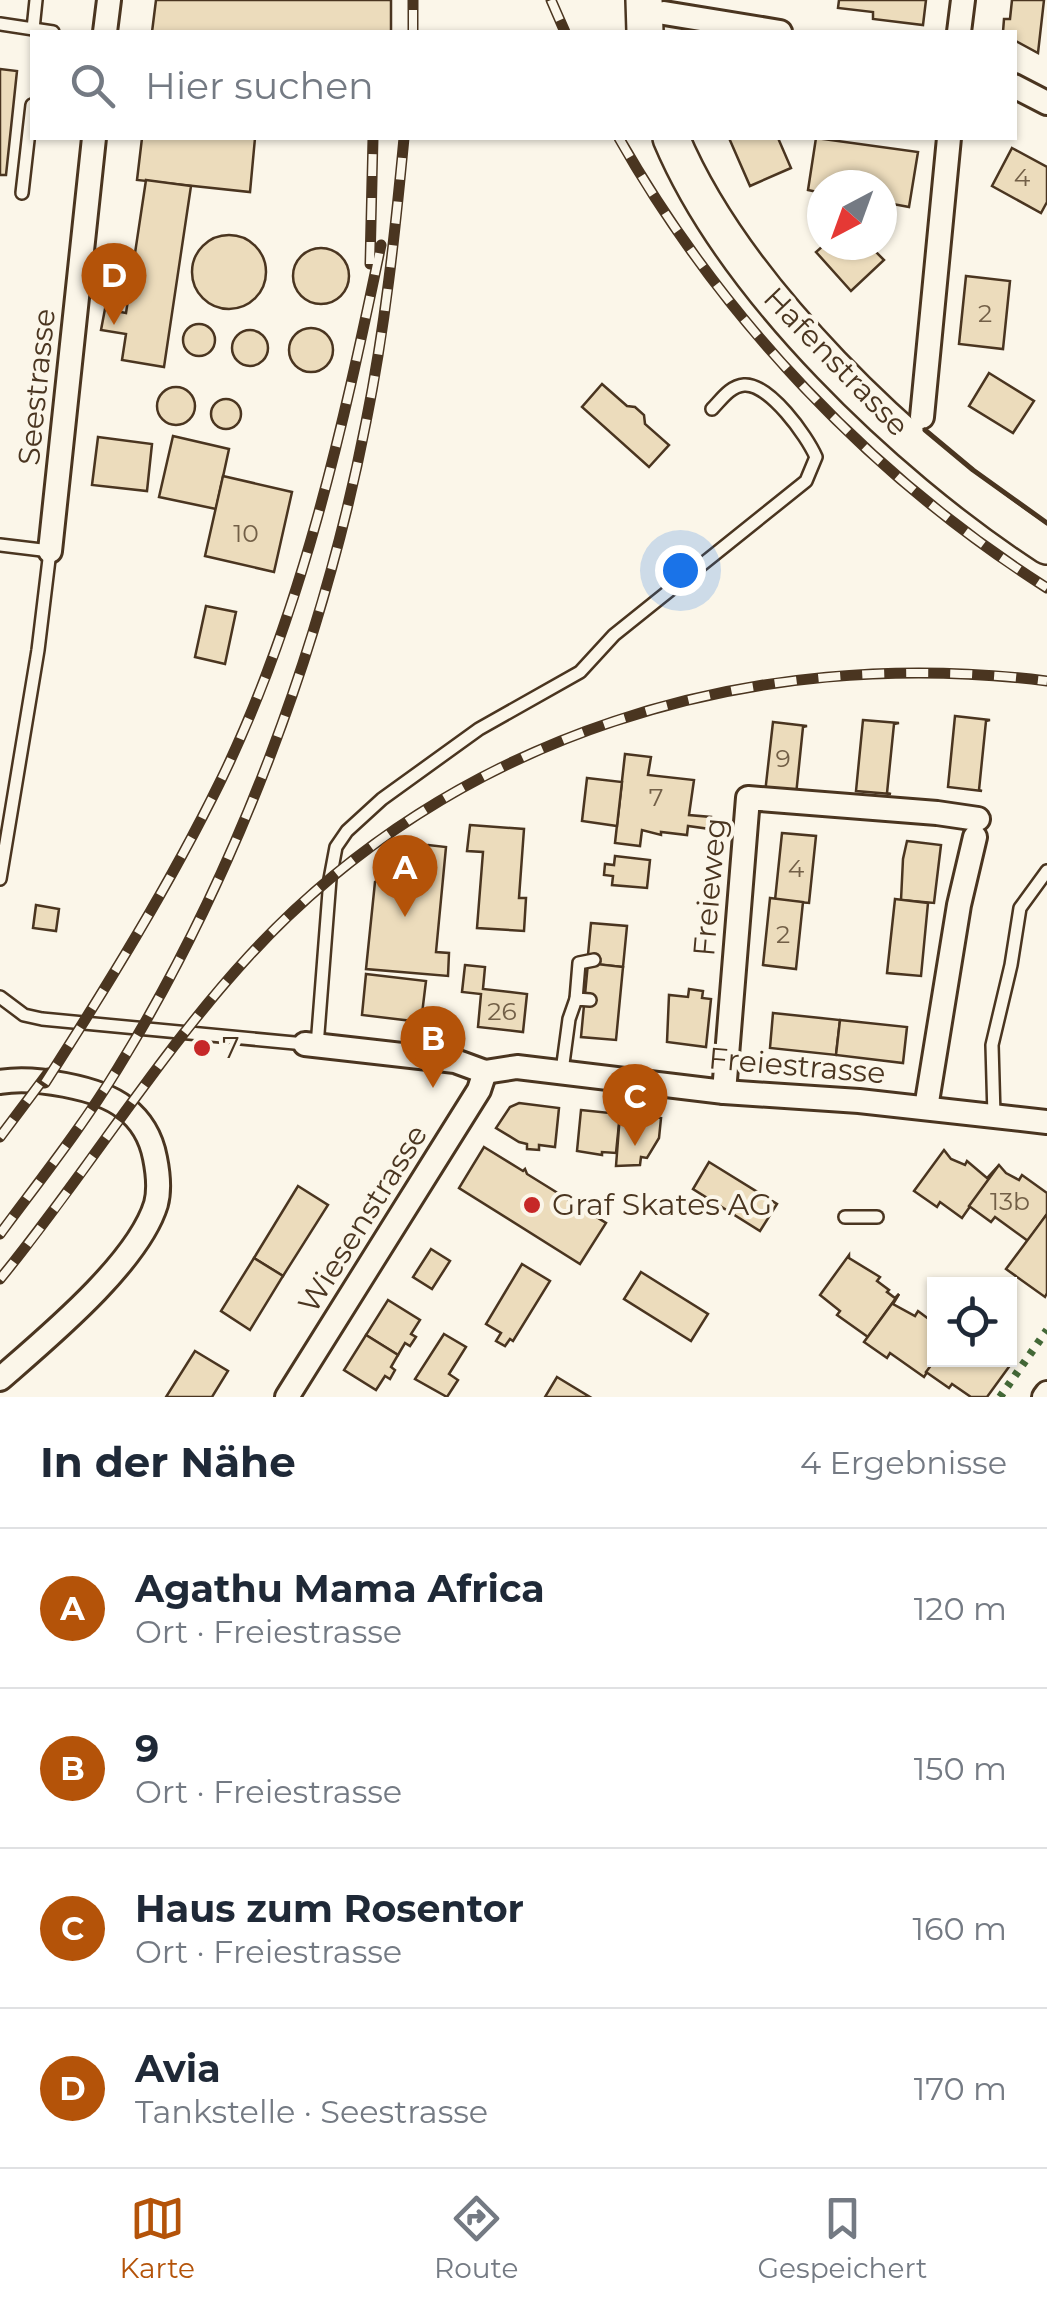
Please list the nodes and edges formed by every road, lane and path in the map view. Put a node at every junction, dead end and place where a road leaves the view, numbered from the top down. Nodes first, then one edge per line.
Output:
1 (36, 0) edge
2 (109, 0) edge
3 (962, 0) edge
4 (651, 15) edge
5 (0, 24) edge
6 (36, 30) edge
7 (42, 30) edge
8 (105, 30) edge
9 (765, 30) edge
10 (960, 30) edge
11 (1017, 88) edge
12 (1047, 104) edge
13 (30, 123) edge
14 (94, 140) edge
15 (672, 140) edge
16 (949, 140) edge
17 (22, 193) dead end
18 (712, 409) dead end
19 (922, 417) dead end
20 (0, 545) edge
21 (1047, 546) edge
22 (50, 551) junction
23 (1047, 871) edge
24 (0, 879) edge
25 (594, 960) dead end
26 (0, 997) edge
27 (576, 1000) junction
28 (590, 1000) dead end
29 (311, 1045) junction
30 (485, 1072) junction
31 (562, 1072) junction
32 (0, 1082) edge
33 (724, 1092) junction
34 (926, 1108) junction
35 (994, 1116) junction
36 (1047, 1122) edge
37 (844, 1217) dead end
38 (877, 1217) dead end
39 (0, 1379) edge
40 (287, 1397) edge

1 - 7 lane
2 - 8 street
3 - 10 street
4 - 9 street
5 - 6 lane
11 - 12 street
13 - 17 lane
14 - 22 street, Seestrasse
15 - 21 main road, Hafenstrasse
16 - 19 street
18 - 29 lane
20 - 22 lane
22 - 24 lane, Seestrasse
23 - 35 lane
25 - 27 lane
26 - 29 lane
27 - 28 lane
27 - 31 lane
29 - 30 street, Freiestrasse
30 - 31 street, Freiestrasse
30 - 40 street, Wiesenstrasse
31 - 33 street, Freiestrasse
32 - 39 street
33 - 34 street, Freiestrasse
33 - 34 street, Freieweg
34 - 35 street, Freiestrasse
35 - 36 street, Freiestrasse
37 - 38 lane

